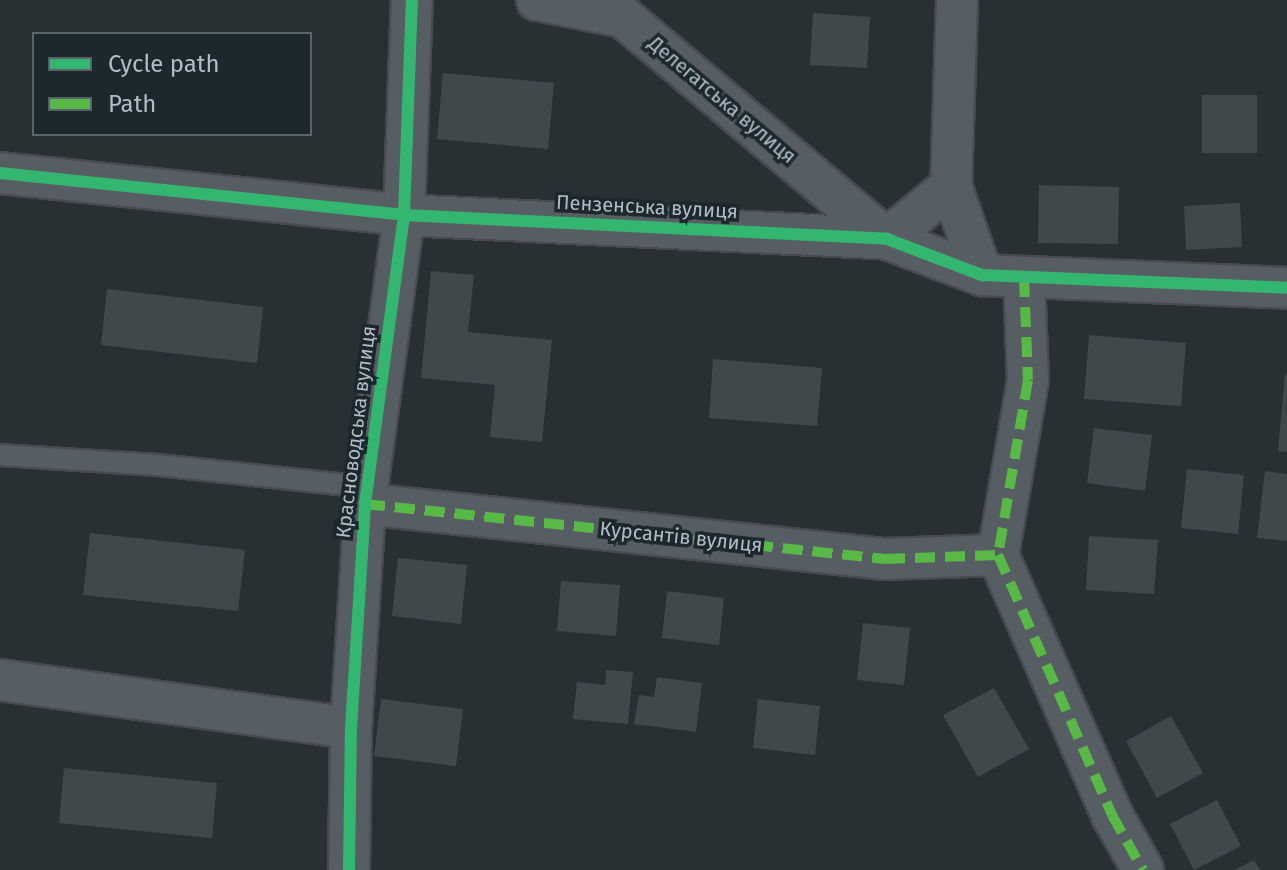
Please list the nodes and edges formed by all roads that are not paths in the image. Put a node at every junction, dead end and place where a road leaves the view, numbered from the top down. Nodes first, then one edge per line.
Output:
1 (412, 0) edge
2 (537, 0) edge
3 (957, 0) edge
4 (0, 173) edge
5 (951, 186) junction
6 (404, 215) junction
7 (887, 239) junction
8 (982, 275) junction
9 (1024, 277) junction
10 (1287, 288) edge
11 (0, 455) edge
12 (366, 495) junction
13 (998, 555) junction
14 (0, 680) edge
15 (351, 728) junction
16 (349, 870) edge
17 (1143, 870) edge

1 - 6 street, Красноводська вулиця
2 - 7 street, Делегатська вулиця
3 - 5 street
4 - 6 street, Пензенська вулиця
5 - 7 street
5 - 8 street
6 - 7 street, Пензенська вулиця
6 - 12 street, Красноводська вулиця
7 - 8 street, Пензенська вулиця
8 - 9 street, Пензенська вулиця
9 - 10 street, Пензенська вулиця
9 - 13 street
11 - 12 lane
12 - 13 street, Курсантів вулиця
12 - 15 street, Красноводська вулиця
13 - 17 street
14 - 15 street
15 - 16 street, Красноводська вулиця

